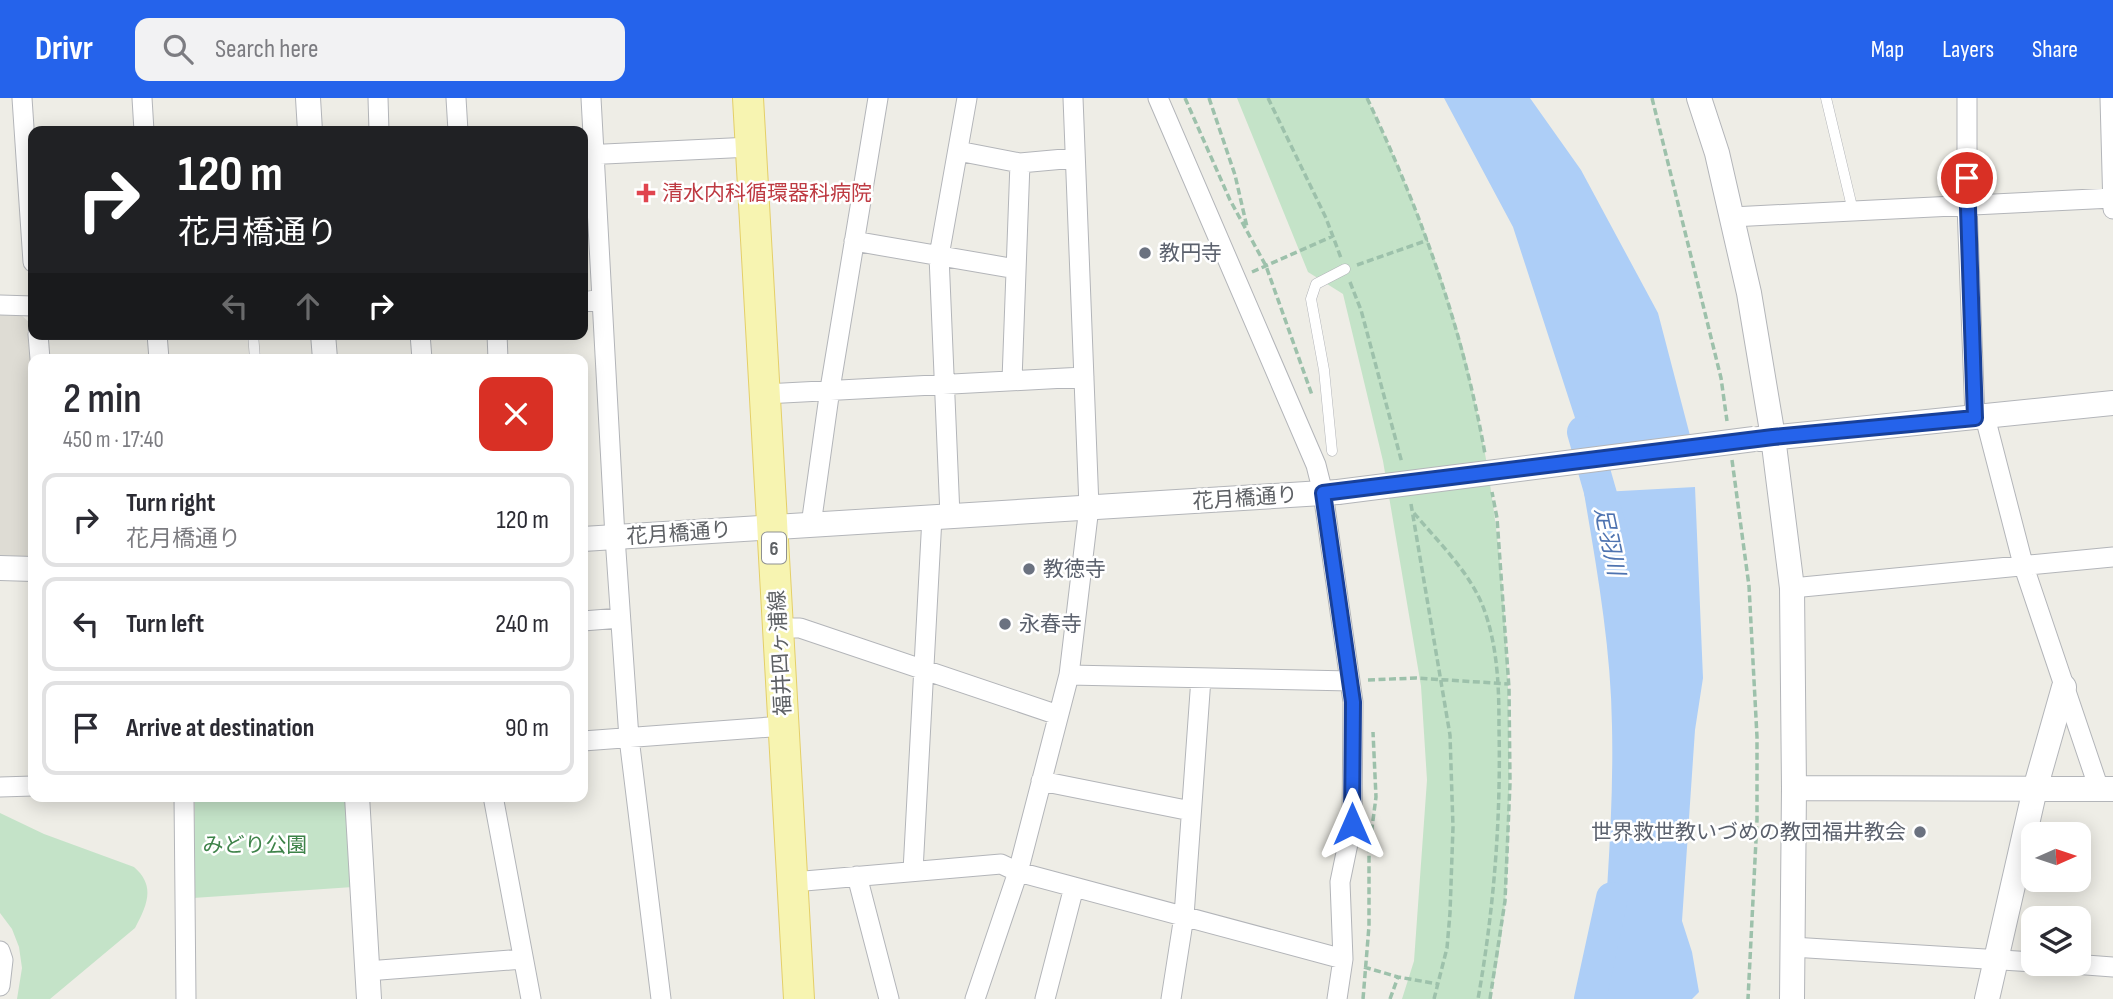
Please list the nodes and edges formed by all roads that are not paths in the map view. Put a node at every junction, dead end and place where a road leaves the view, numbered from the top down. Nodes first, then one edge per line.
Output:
1 (22, 98) edge
2 (142, 98) edge
3 (308, 98) edge
4 (378, 98) edge
5 (456, 98) edge
6 (591, 98) edge
7 (748, 98) edge
8 (878, 98) edge
9 (967, 98) edge
10 (1073, 98) edge
11 (1158, 98) edge
12 (1699, 98) edge
13 (1826, 98) edge
14 (1967, 98) edge
15 (2110, 98) edge
16 (144, 126) edge
17 (310, 126) edge
18 (379, 126) edge
19 (458, 126) edge
20 (751, 147) junction
21 (958, 151) junction
22 (589, 155) edge
23 (28, 157) edge
24 (1075, 158) junction
25 (1020, 163) junction
26 (2113, 198) edge
27 (1967, 205) junction
28 (2113, 210) edge
29 (1853, 211) junction
30 (1732, 217) junction
31 (854, 241) junction
32 (939, 256) junction
33 (1345, 269) road end
34 (1016, 270) junction
35 (593, 300) edge
36 (0, 305) edge
37 (28, 306) edge
38 (1084, 377) junction
39 (1012, 380) junction
40 (943, 384) junction
41 (830, 389) junction
42 (765, 394) junction
43 (2113, 402) edge
44 (1980, 418) junction
45 (1763, 438) junction
46 (1332, 452) dead end
47 (1330, 492) junction
48 (1090, 508) junction
49 (941, 517) junction
50 (811, 525) junction
51 (773, 526) junction
52 (615, 537) junction
53 (588, 539) edge
54 (2113, 557) edge
55 (2023, 564) junction
56 (0, 568) edge
57 (28, 569) edge
58 (1791, 588) junction
59 (620, 618) junction
60 (588, 621) edge
61 (779, 628) junction
62 (924, 671) junction
63 (1069, 675) junction
64 (1201, 678) junction
65 (1350, 681) junction
66 (2064, 687) junction
67 (1058, 715) junction
68 (784, 726) junction
69 (629, 738) junction
70 (588, 741) edge
71 (1041, 781) junction
72 (28, 786) edge
73 (0, 787) edge
74 (1794, 788) junction
75 (2035, 789) junction
76 (2106, 789) edge
77 (184, 802) edge
78 (358, 802) edge
79 (494, 802) edge
80 (1191, 811) junction
81 (913, 871) junction
82 (1018, 872) junction
83 (857, 876) junction
84 (793, 882) junction
85 (1074, 887) junction
86 (1184, 916) junction
87 (1792, 947) junction
88 (0, 951) edge
89 (1343, 959) junction
90 (523, 960) junction
91 (1996, 960) junction
92 (2021, 961) edge
93 (2091, 965) edge
94 (2113, 967) edge
95 (367, 971) junction
96 (0, 986) edge
97 (186, 999) edge
98 (369, 999) edge
99 (531, 999) edge
100 (661, 999) edge
101 (799, 999) edge
102 (889, 999) edge
103 (975, 999) edge
104 (1045, 999) edge
105 (1171, 999) edge
106 (1337, 999) edge
107 (1792, 999) edge
108 (1987, 999) edge

1 - 23 street
2 - 16 street
3 - 17 street
4 - 18 street
5 - 19 street
6 - 22 street
7 - 20 main road, 福井四ヶ浦線 / 6
8 - 31 street
9 - 21 street
10 - 24 street
11 - 47 street
12 - 30 street
13 - 29 lane
14 - 27 street
15 - 26 street
20 - 22 street
20 - 42 main road, 福井四ヶ浦線 / 6
21 - 25 street
21 - 32 street
22 - 35 street
24 - 25 street
24 - 38 street
25 - 34 street
26 - 27 street
26 - 28 street
27 - 29 street
27 - 44 street
29 - 30 street
30 - 45 street
31 - 32 street
31 - 41 street
32 - 34 street
32 - 40 street
33 - 46 lane
34 - 39 street
35 - 52 street
36 - 37 street
38 - 39 street
38 - 48 street
39 - 40 street
40 - 41 street
40 - 49 street
41 - 42 street
41 - 50 street
42 - 51 main road, 福井四ヶ浦線 / 6
43 - 44 street, 花月橋通り
44 - 45 street, 花月橋通り
44 - 55 street
45 - 47 street, 花月橋通り, bridge
45 - 58 street
47 - 48 street, 花月橋通り
47 - 65 street
48 - 49 street, 花月橋通り
48 - 63 street
49 - 50 street, 花月橋通り
49 - 62 street
50 - 51 street, 花月橋通り
51 - 52 street, 花月橋通り
51 - 61 main road, 福井四ヶ浦線 / 6
52 - 53 street, 花月橋通り
52 - 59 street
54 - 55 street
55 - 58 street
55 - 66 street
56 - 57 street
58 - 74 street
59 - 60 street
59 - 69 street
61 - 62 street
61 - 68 main road, 福井四ヶ浦線 / 6
62 - 67 street
62 - 81 street
63 - 64 street
63 - 67 street
64 - 65 street
64 - 80 street
65 - 89 street
66 - 75 street
66 - 76 street
67 - 71 street
68 - 69 street
68 - 84 main road, 福井四ヶ浦線 / 6
69 - 70 street
69 - 100 street
71 - 80 street
71 - 82 street
72 - 73 street
74 - 75 street
74 - 87 street
75 - 76 street
75 - 91 street
77 - 97 street
78 - 95 street
79 - 90 street
80 - 86 street
81 - 82 street
81 - 83 street
82 - 85 street
82 - 103 street
83 - 84 street
83 - 102 street
84 - 101 main road, 福井四ヶ浦線 / 6
85 - 86 street
85 - 104 street
86 - 89 street
86 - 105 street
87 - 91 street
87 - 107 street
88 - 96 street
89 - 106 street
90 - 95 street
90 - 99 street
91 - 92 street
91 - 108 street
93 - 94 street
95 - 98 street

